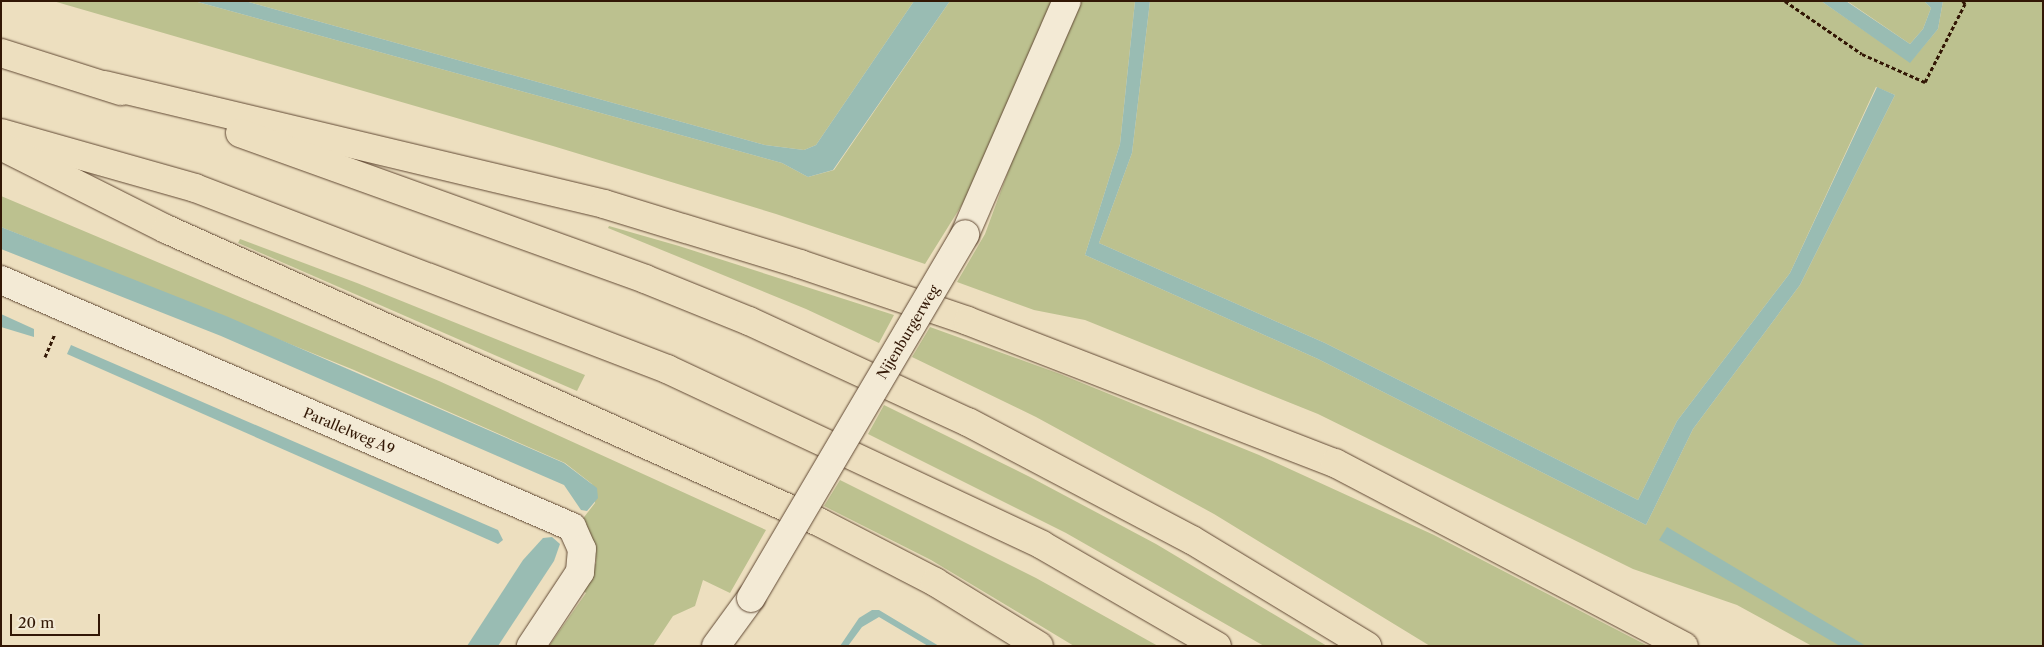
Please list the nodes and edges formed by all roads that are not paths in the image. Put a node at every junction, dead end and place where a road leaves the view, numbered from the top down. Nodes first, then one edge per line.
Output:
1 (1068, 1) edge
2 (1, 53) edge
3 (105, 85) junction
4 (1, 133) edge
5 (1, 146) edge
6 (1, 280) edge
7 (531, 646) edge
8 (716, 646) edge
9 (1039, 646) edge
10 (1217, 646) edge
11 (1366, 646) edge
12 (1684, 646) edge

1 - 8 street, Nijenburgerweg, bridge
2 - 3 highway
3 - 11 highway
3 - 12 highway
4 - 10 highway
5 - 9 highway
6 - 7 street, Parallelweg A9

